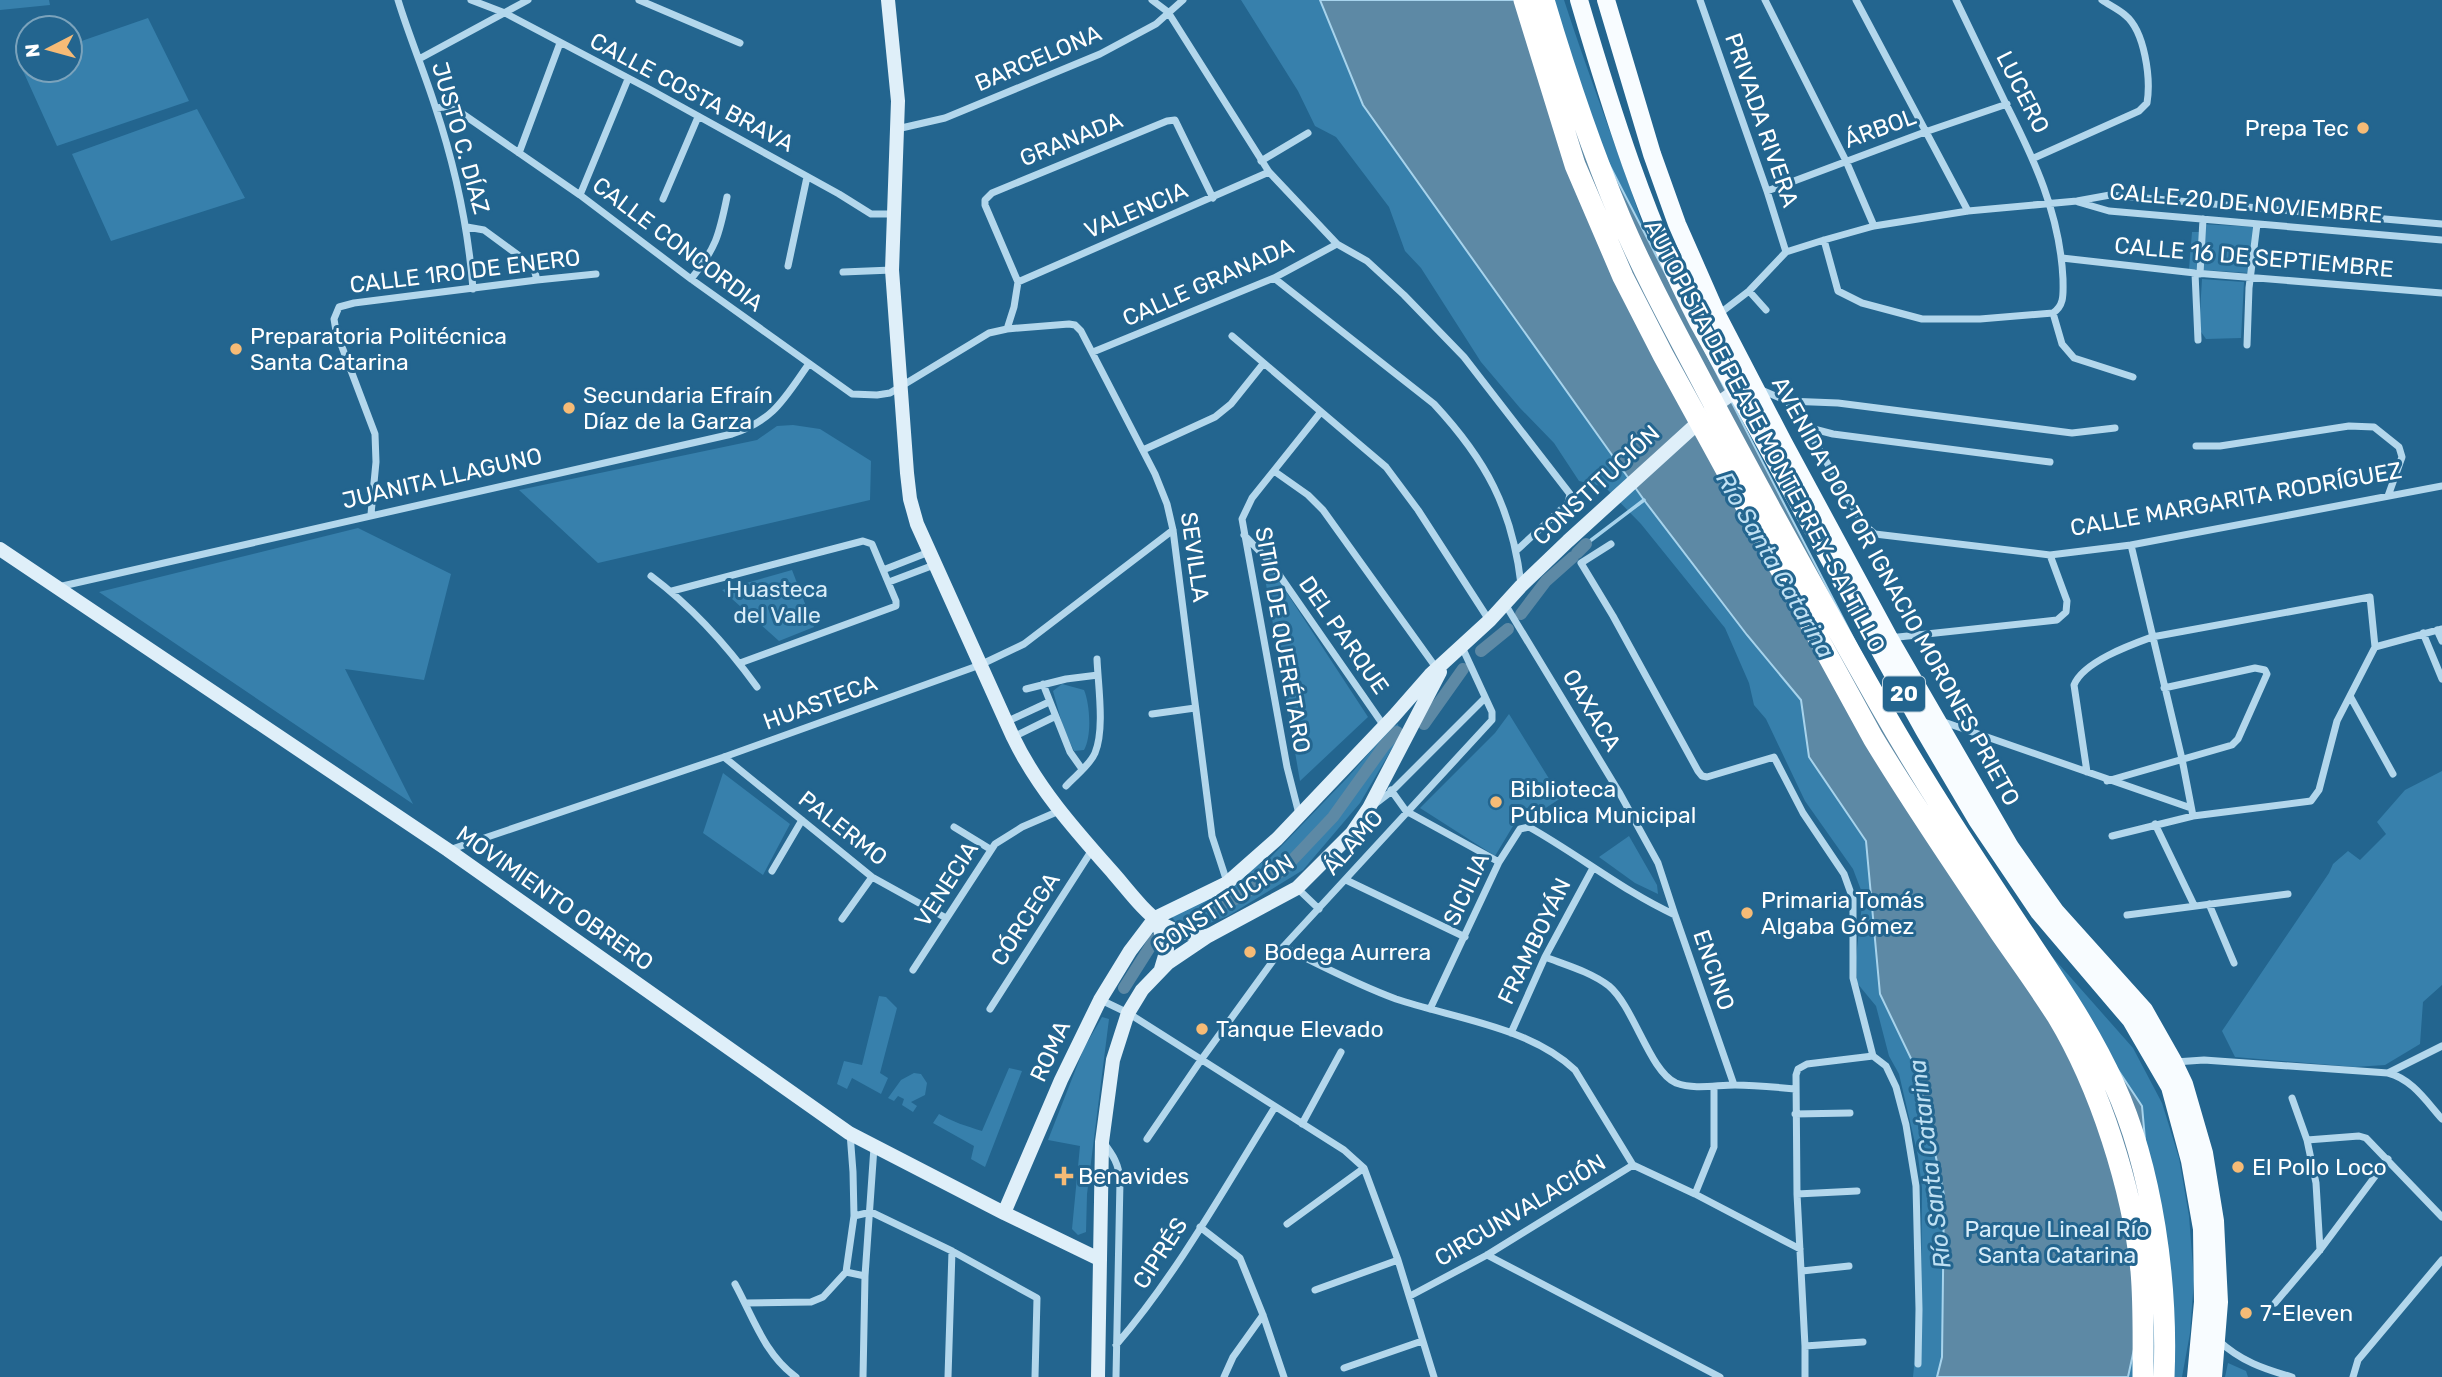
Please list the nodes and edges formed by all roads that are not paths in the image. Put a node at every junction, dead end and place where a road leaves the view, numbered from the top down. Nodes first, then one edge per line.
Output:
1 (398, 0) edge
2 (471, 0) edge
3 (528, 0) edge
4 (639, 0) edge
5 (888, 0) edge
6 (1152, 0) edge
7 (1183, 0) edge
8 (1524, 0) edge
9 (1544, 0) edge
10 (1579, 0) edge
11 (1606, 0) edge
12 (1700, 0) edge
13 (1765, 0) edge
14 (1856, 0) edge
15 (1956, 0) edge
16 (2102, 0) edge
17 (1168, 12) junction
18 (505, 13) junction
19 (560, 43) junction
20 (740, 43) dead end
21 (419, 58) junction
22 (628, 79) junction
23 (2007, 104) junction
24 (436, 108) junction
25 (698, 117) junction
26 (897, 129) junction
27 (1925, 132) junction
28 (1308, 133) dead end
29 (519, 153) junction
30 (2034, 158) junction
31 (1261, 161) junction
32 (1846, 161) junction
33 (1269, 172) junction
34 (807, 177) junction
35 (1767, 191) junction
36 (580, 195) junction
37 (727, 197) dead end
38 (1213, 198) junction
39 (663, 199) dead end
40 (2077, 201) junction
41 (2050, 204) junction
42 (1968, 211) junction
43 (893, 214) junction
44 (2203, 219) junction
45 (2257, 224) junction
46 (2442, 225) edge
47 (1874, 226) junction
48 (467, 228) junction
49 (1824, 240) junction
50 (2442, 240) edge
51 (1337, 244) junction
52 (1786, 252) junction
53 (2062, 258) junction
54 (788, 266) dead end
55 (892, 270) junction
56 (843, 272) dead end
57 (596, 274) dead end
58 (2198, 274) junction
59 (2250, 277) junction
60 (1274, 278) junction
61 (691, 279) junction
62 (537, 280) junction
63 (1017, 282) junction
64 (473, 289) junction
65 (1749, 291) junction
66 (2442, 293) edge
67 (1766, 310) dead end
68 (2053, 313) junction
69 (1717, 315) junction
70 (1007, 329) junction
71 (1232, 336) dead end
72 (2198, 340) dead end
73 (2246, 345) dead end
74 (1093, 352) junction
75 (1263, 364) junction
76 (808, 365) junction
77 (2133, 377) dead end
78 (1756, 387) junction
79 (900, 388) junction
80 (1729, 396) junction
81 (1787, 401) junction
82 (1320, 413) junction
83 (1806, 427) junction
84 (2115, 428) dead end
85 (2196, 446) dead end
86 (1143, 450) junction
87 (2050, 462) dead end
88 (1274, 471) junction
89 (2442, 486) edge
90 (2388, 496) junction
91 (371, 514) junction
92 (1173, 530) junction
93 (1244, 534) junction
94 (1611, 544) dead end
95 (2131, 545) junction
96 (0, 549) edge
97 (1517, 550) junction
98 (2050, 555) junction
99 (931, 559) junction
100 (883, 570) junction
101 (651, 576) dead end
102 (888, 582) junction
103 (1521, 586) junction
104 (57, 587) junction
105 (672, 592) junction
106 (1504, 604) junction
107 (1490, 620) junction
108 (2439, 630) edge
109 (2423, 633) junction
110 (2152, 637) junction
111 (1889, 638) junction
112 (2442, 641) edge
113 (1462, 646) junction
114 (2375, 646) junction
115 (1097, 659) dead end
116 (740, 663) junction
117 (980, 665) junction
118 (1440, 668) junction
119 (1098, 675) junction
120 (2442, 679) edge
121 (1043, 684) junction
122 (757, 687) dead end
123 (2164, 688) junction
124 (1026, 689) dead end
125 (2350, 696) junction
126 (1485, 698) junction
127 (1049, 702) junction
128 (1195, 708) junction
129 (1152, 714) dead end
130 (1054, 717) junction
131 (1934, 718) junction
132 (1389, 721) junction
133 (1006, 722) junction
134 (1408, 732) junction
135 (1013, 737) junction
136 (724, 757) junction
137 (2182, 759) junction
138 (1082, 769) junction
139 (2087, 772) junction
140 (2393, 774) dead end
141 (2107, 781) junction
142 (1066, 786) dead end
143 (1387, 787) junction
144 (1059, 811) junction
145 (1406, 811) junction
146 (2192, 812) junction
147 (1299, 814) junction
148 (802, 820) junction
149 (2155, 824) junction
150 (954, 827) dead end
151 (1523, 827) joint
152 (2112, 836) dead end
153 (990, 849) junction
154 (1092, 849) junction
155 (448, 850) junction
156 (1499, 862) junction
157 (1593, 867) junction
158 (772, 871) dead end
159 (872, 877) junction
160 (1346, 880) junction
161 (1227, 883) junction
162 (1297, 888) junction
163 (2288, 894) dead end
164 (2208, 904) junction
165 (2194, 905) junction
166 (1319, 909) junction
167 (1675, 915) junction
168 (2127, 915) dead end
169 (946, 918) junction
170 (1155, 918) junction
171 (842, 919) dead end
172 (1208, 936) junction
173 (1465, 937) junction
174 (1283, 947) junction
175 (1545, 957) junction
176 (2234, 963) dead end
177 (913, 970) dead end
178 (1160, 971) junction
179 (1100, 1000) junction
180 (990, 1009) dead end
181 (1430, 1009) junction
182 (1128, 1013) junction
183 (1511, 1033) junction
184 (2442, 1046) edge
185 (1341, 1052) dead end
186 (1873, 1056) junction
187 (1200, 1060) junction
188 (2174, 1063) junction
189 (2388, 1073) junction
190 (1734, 1085) junction
191 (1714, 1087) junction
192 (1794, 1089) junction
193 (2292, 1097) dead end
194 (1275, 1107) junction
195 (1850, 1113) dead end
196 (1795, 1114) junction
197 (2442, 1119) edge
198 (1302, 1124) junction
199 (849, 1133) junction
200 (1147, 1139) dead end
201 (2307, 1140) junction
202 (1102, 1142) junction
203 (874, 1147) junction
204 (2388, 1159) junction
205 (1633, 1165) junction
206 (1364, 1168) junction
207 (1857, 1191) dead end
208 (1695, 1194) junction
209 (1797, 1194) junction
210 (871, 1212) junction
211 (1004, 1213) junction
212 (853, 1216) junction
213 (2442, 1217) edge
214 (1287, 1224) dead end
215 (1200, 1227) junction
216 (1800, 1249) junction
217 (2320, 1250) junction
218 (952, 1251) junction
219 (1488, 1255) junction
220 (1099, 1259) junction
221 (1398, 1260) junction
222 (2442, 1260) edge
223 (1117, 1265) junction
224 (1849, 1266) dead end
225 (1802, 1270) junction
226 (846, 1272) junction
227 (865, 1276) junction
228 (735, 1284) dead end
229 (1315, 1290) dead end
230 (1410, 1296) junction
231 (745, 1303) junction
232 (2275, 1303) dead end
233 (1263, 1315) junction
234 (2216, 1338) junction
235 (1422, 1341) junction
236 (1863, 1342) dead end
237 (1116, 1345) junction
238 (1805, 1346) junction
239 (1918, 1364) dead end
240 (1344, 1368) dead end
241 (2258, 1368) junction
242 (796, 1377) edge
243 (863, 1377) edge
244 (948, 1377) edge
245 (1035, 1377) edge
246 (1098, 1377) edge
247 (1116, 1377) edge
248 (1224, 1377) edge
249 (1284, 1377) edge
250 (1434, 1377) edge
251 (1720, 1377) edge
252 (1805, 1377) edge
253 (2143, 1377) edge
254 (2164, 1377) edge
255 (2196, 1377) edge
256 (2213, 1377) edge
257 (2256, 1377) edge
258 (2292, 1377) edge
259 (2353, 1377) edge

1 - 21 street, JUSTO C. DÍAZ
2 - 18 street, CALLE COSTA BRAVA
3 - 18 street
4 - 20 street
5 - 26 street
6 - 17 street
7 - 17 street, BARCELONA
8 - 253 highway, AUTOPISTA DE PEAJE MONTERREY-SALTILLO, bridge
9 - 254 highway, AUTOPISTA DE PEAJE MONTERREY-SALTILLO, bridge
10 - 80 main road, AVENIDA DOCTOR IGNACIO MORONES PRIETO / 20
11 - 69 main road, AVENIDA DOCTOR IGNACIO MORONES PRIETO / 20
12 - 35 street, PRIVADA RIVERA
13 - 32 street
14 - 27 street
15 - 23 street, LUCERO
16 - 30 street
17 - 26 street, BARCELONA
17 - 31 street
18 - 19 street, CALLE COSTA BRAVA
18 - 21 street
19 - 22 street, CALLE COSTA BRAVA
19 - 29 street
21 - 24 street, JUSTO C. DÍAZ
22 - 25 street, CALLE COSTA BRAVA
22 - 36 street
23 - 27 street, ÁRBOL
23 - 30 street, LUCERO
24 - 29 street, CALLE CONCORDIA
24 - 48 street, JUSTO C. DÍAZ
25 - 34 street, CALLE COSTA BRAVA
25 - 39 street
26 - 43 street
27 - 32 street, ÁRBOL
27 - 42 street
28 - 31 street
29 - 36 street, CALLE CONCORDIA
30 - 41 street, LUCERO
31 - 33 street
32 - 35 street, ÁRBOL
32 - 47 street
33 - 38 street, VALENCIA
33 - 51 street
34 - 43 street, CALLE COSTA BRAVA
34 - 54 street
35 - 52 street, PRIVADA RIVERA
36 - 61 street, CALLE CONCORDIA
37 - 61 street
38 - 63 street, VALENCIA
38 - 63 street, GRANADA
40 - 41 street
40 - 44 street, CALLE 20 DE NOVIEMBRE
40 - 46 street, CALLE 20 DE NOVIEMBRE
41 - 42 street
41 - 53 street, LUCERO
42 - 47 street
43 - 55 street
44 - 45 street, CALLE 20 DE NOVIEMBRE
44 - 58 street
45 - 50 street, CALLE 20 DE NOVIEMBRE
45 - 59 street
47 - 49 street
48 - 62 street
48 - 64 street, JUSTO C. DÍAZ
49 - 52 street
49 - 68 street
51 - 60 street, CALLE GRANADA
51 - 97 street
52 - 65 street
53 - 58 street, CALLE 16 DE SEPTIEMBRE
53 - 68 street, LUCERO
55 - 56 street
55 - 79 street
57 - 62 street, CALLE 1RO DE ENERO
58 - 59 street, CALLE 16 DE SEPTIEMBRE
58 - 72 street
59 - 66 street, CALLE 16 DE SEPTIEMBRE
59 - 73 street
60 - 74 street, CALLE GRANADA
60 - 97 street
61 - 76 street, CALLE CONCORDIA
62 - 64 street, CALLE 1RO DE ENERO
63 - 70 street
64 - 91 street, CALLE 1RO DE ENERO
65 - 67 street
65 - 69 street
68 - 77 street
69 - 78 main road, AVENIDA DOCTOR IGNACIO MORONES PRIETO / 20
70 - 74 street, SEVILLA
70 - 79 street
71 - 75 street
74 - 86 street, SEVILLA
75 - 82 street
75 - 86 street
76 - 79 street, CALLE CONCORDIA
76 - 91 street, JUANITA LLAGUNO
78 - 80 street
78 - 81 street, CALLE MARGARITA RODRÍGUEZ
78 - 111 main road, AVENIDA DOCTOR IGNACIO MORONES PRIETO / 20
79 - 99 street
80 - 103 street, CONSTITUCIÓN, bridge
80 - 255 main road, AVENIDA DOCTOR IGNACIO MORONES PRIETO / 20
81 - 83 street, CALLE MARGARITA RODRÍGUEZ
81 - 84 street
82 - 88 street, SITIO DE QUERÉTARO
82 - 107 street
83 - 87 street
83 - 98 street, CALLE MARGARITA RODRÍGUEZ
85 - 90 street
86 - 92 street, SEVILLA
88 - 93 street, SITIO DE QUERÉTARO
88 - 118 street
89 - 90 street, CALLE MARGARITA RODRÍGUEZ
90 - 95 street, CALLE MARGARITA RODRÍGUEZ
91 - 104 street, JUANITA LLAGUNO
92 - 117 street, HUASTECA
92 - 128 street, SEVILLA
93 - 132 street, DEL PARQUE
93 - 147 street, SITIO DE QUERÉTARO
94 - 186 street
95 - 98 street, CALLE MARGARITA RODRÍGUEZ
95 - 110 street
96 - 104 street, MOVIMIENTO OBRERO
97 - 103 street
98 - 111 street
99 - 100 street
99 - 102 street
99 - 117 street
100 - 102 street
100 - 105 street
101 - 105 street
102 - 116 street
103 - 106 street, CONSTITUCIÓN
104 - 155 street, MOVIMIENTO OBRERO
105 - 116 street
106 - 107 street, CONSTITUCIÓN
106 - 167 street, OAXACA
107 - 113 street, CONSTITUCIÓN
108 - 109 street
108 - 112 street
109 - 114 street
109 - 120 street
110 - 114 street
110 - 123 street
110 - 139 street
111 - 131 main road, AVENIDA DOCTOR IGNACIO MORONES PRIETO / 20
113 - 118 street, CONSTITUCIÓN
113 - 126 street, ÁLAMO
114 - 125 street
115 - 119 street
116 - 122 street
117 - 133 street
117 - 136 street, HUASTECA
118 - 132 street, CONSTITUCIÓN
118 - 134 street, CONSTITUCIÓN
119 - 121 street
119 - 138 street
121 - 124 street
121 - 127 street
123 - 137 street
123 - 137 street
125 - 140 street
125 - 146 street
126 - 143 street
126 - 145 street, ÁLAMO
127 - 130 street
127 - 133 street
128 - 129 street
128 - 161 street, SEVILLA
130 - 135 street
130 - 138 street
131 - 139 street
131 - 188 main road, AVENIDA DOCTOR IGNACIO MORONES PRIETO / 20
132 - 134 street
132 - 147 street, CONSTITUCIÓN
133 - 135 street
134 - 143 street, CONSTITUCIÓN
135 - 144 street
136 - 148 street, PALERMO
136 - 155 street, HUASTECA
137 - 141 street
137 - 146 street
138 - 142 street
139 - 141 street
141 - 146 street
143 - 145 street
143 - 162 street, CONSTITUCIÓN
144 - 153 street, VENECIA
144 - 154 street
145 - 156 street
145 - 160 street, ÁLAMO
146 - 149 street
147 - 161 street, CONSTITUCIÓN
148 - 158 street
148 - 159 street, PALERMO
149 - 152 street
149 - 165 street
150 - 153 street
151 - 156 street, SICILIA
151 - 157 street, ENCINO
153 - 169 street, VENECIA
154 - 170 street
154 - 180 street, CÓRCEGA
155 - 199 street, MOVIMIENTO OBRERO
156 - 173 street, SICILIA
157 - 167 street, ENCINO
157 - 175 street, FRAMBOYÁN
159 - 169 street, PALERMO
159 - 171 street
160 - 166 street, ÁLAMO
160 - 173 street
161 - 170 street, CONSTITUCIÓN
162 - 166 street
162 - 172 street, CONSTITUCIÓN
163 - 164 street
164 - 165 street
164 - 176 street
165 - 168 street
166 - 174 street, ÁLAMO
167 - 190 street, ENCINO
169 - 177 street, VENECIA
170 - 172 street
170 - 178 street
170 - 179 street, ROMA
172 - 178 street, CONSTITUCIÓN
173 - 181 street, SICILIA
174 - 181 street
174 - 187 street, ÁLAMO
175 - 183 street, FRAMBOYÁN
175 - 191 street
178 - 182 street, CONSTITUCIÓN
179 - 182 street
179 - 211 street, ROMA
181 - 183 street
182 - 187 street
182 - 202 street, CONSTITUCIÓN
183 - 205 street
184 - 189 street
185 - 198 street
186 - 192 street
186 - 239 street
187 - 194 street
187 - 200 street, ÁLAMO
188 - 189 street
188 - 234 main road, AVENIDA DOCTOR IGNACIO MORONES PRIETO / 20
189 - 197 street
190 - 191 street
190 - 192 street
191 - 208 street
192 - 196 street
193 - 201 street
194 - 198 street
194 - 215 street, CIPRÉS
195 - 196 street
196 - 209 street
198 - 206 street
199 - 203 street, MOVIMIENTO OBRERO
199 - 212 street
201 - 204 street
201 - 217 street
202 - 220 street, CONSTITUCIÓN
202 - 223 street
203 - 210 street
203 - 211 street, MOVIMIENTO OBRERO
204 - 213 street
204 - 217 street
205 - 208 street, CIRCUNVALACIÓN
205 - 219 street, CIRCUNVALACIÓN
206 - 214 street
206 - 221 street, CIRCUNVALACIÓN
207 - 209 street
208 - 216 street, CIRCUNVALACIÓN
209 - 216 street
210 - 212 street
210 - 218 street
210 - 227 street
211 - 220 street, MOVIMIENTO OBRERO
212 - 226 street
215 - 233 street
215 - 237 street, CIPRÉS
216 - 225 street
217 - 232 street
218 - 244 street
218 - 245 street
219 - 230 street, CIRCUNVALACIÓN
219 - 251 street
220 - 223 street
220 - 246 street, CONSTITUCIÓN
221 - 229 street
221 - 230 street, CIRCUNVALACIÓN
222 - 259 street
223 - 237 street
224 - 225 street
225 - 238 street
226 - 227 street
226 - 231 street
227 - 243 street
228 - 231 street
230 - 235 street, CIRCUNVALACIÓN
231 - 242 street
233 - 248 street
233 - 249 street
234 - 241 street
234 - 256 main road, AVENIDA DOCTOR IGNACIO MORONES PRIETO / 20
235 - 240 street
235 - 250 street, CIRCUNVALACIÓN
236 - 238 street
237 - 247 street
238 - 252 street
241 - 257 street
241 - 258 street

